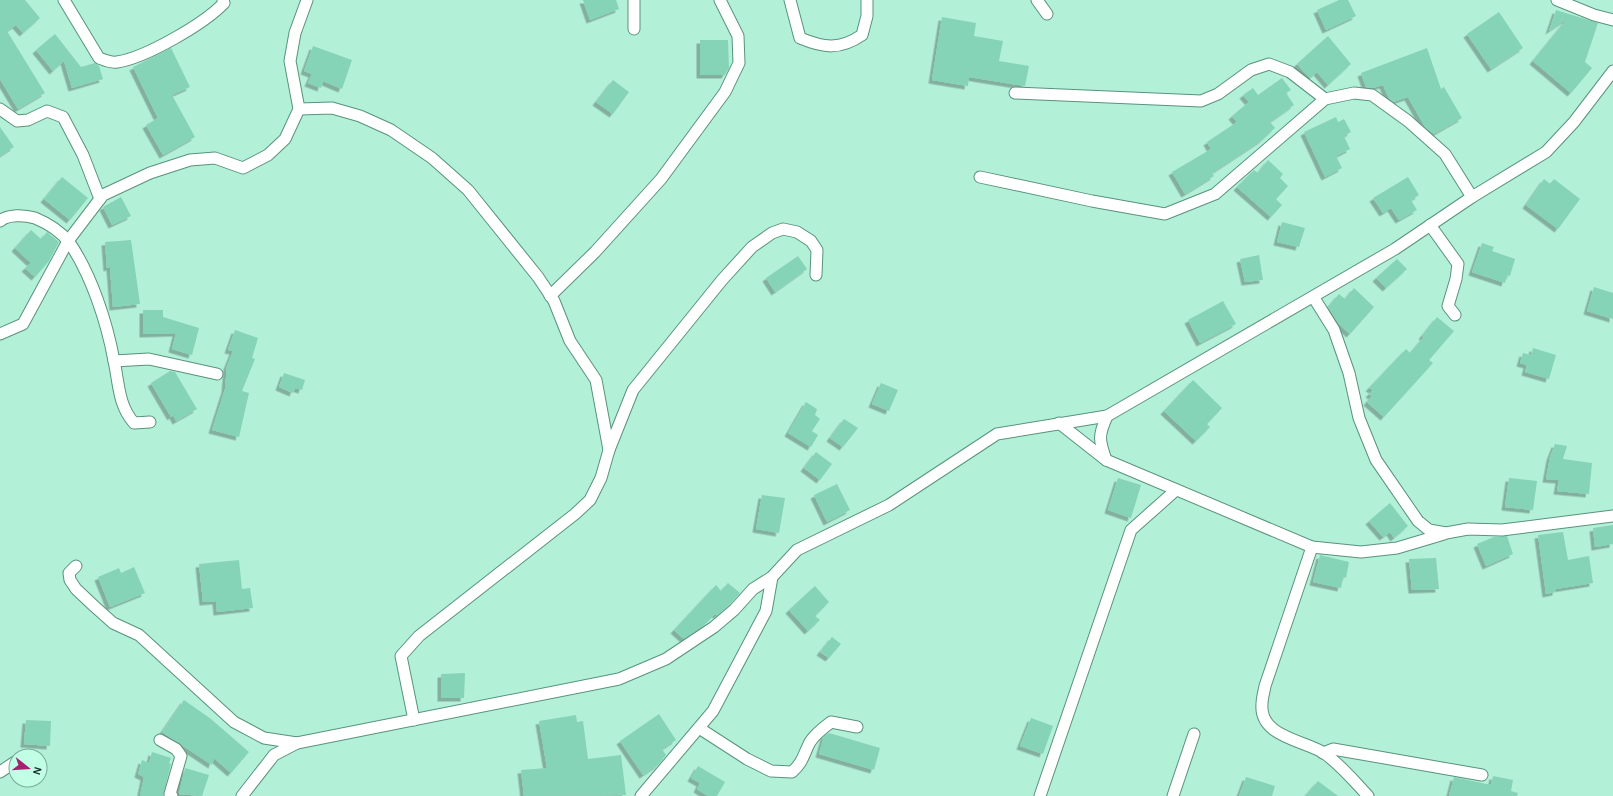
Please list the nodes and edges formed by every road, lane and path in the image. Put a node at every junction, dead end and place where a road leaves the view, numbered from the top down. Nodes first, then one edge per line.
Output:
1 (64, 0) edge
2 (224, 0) edge
3 (307, 0) edge
4 (634, 0) edge
5 (720, 0) edge
6 (790, 0) edge
7 (867, 0) edge
8 (1037, 0) edge
9 (1557, 0) edge
10 (1047, 14) dead end
11 (1613, 20) edge
12 (634, 29) dead end
13 (1613, 71) edge
14 (1015, 93) dead end
15 (1324, 99) junction
16 (299, 109) junction
17 (0, 110) edge
18 (980, 177) dead end
19 (1472, 197) junction
20 (100, 199) junction
21 (0, 221) edge
22 (1430, 225) junction
23 (68, 241) junction
24 (816, 275) dead end
25 (550, 296) junction
26 (1314, 298) junction
27 (1455, 314) dead end
28 (0, 334) edge
29 (114, 360) junction
30 (217, 374) dead end
31 (1107, 416) junction
32 (150, 422) dead end
33 (1059, 423) junction
34 (609, 450) junction
35 (1106, 460) junction
36 (1176, 490) junction
37 (1613, 516) edge
38 (1446, 533) junction
39 (1312, 547) junction
40 (76, 566) dead end
41 (772, 577) junction
42 (414, 720) junction
43 (699, 728) junction
44 (857, 728) dead end
45 (1194, 734) dead end
46 (160, 740) dead end
47 (297, 743) junction
48 (1323, 753) junction
49 (1482, 775) dead end
50 (172, 796) edge
51 (242, 796) edge
52 (641, 796) edge
53 (1040, 796) edge
54 (1173, 796) edge
55 (1368, 796) edge

1 - 2 street
3 - 16 street
4 - 12 street
5 - 25 street
6 - 7 street
8 - 10 street
9 - 11 street
13 - 19 street
14 - 15 street
15 - 18 street
15 - 19 street
16 - 20 street
16 - 25 street
17 - 20 street
19 - 22 street
20 - 23 street
21 - 23 street
22 - 26 street
22 - 27 street
23 - 28 street
23 - 29 street
24 - 34 street
25 - 34 street
26 - 31 street
26 - 38 street
29 - 30 street
29 - 32 street
31 - 33 street
31 - 35 street
33 - 35 street
33 - 41 street
34 - 42 street
35 - 36 street
36 - 39 street
36 - 53 street
37 - 38 street
38 - 39 street
39 - 48 street
40 - 47 street
41 - 42 street
41 - 43 street
42 - 47 street
43 - 44 street
43 - 52 street
45 - 54 street
46 - 50 street
47 - 51 street
48 - 49 street
48 - 55 street

